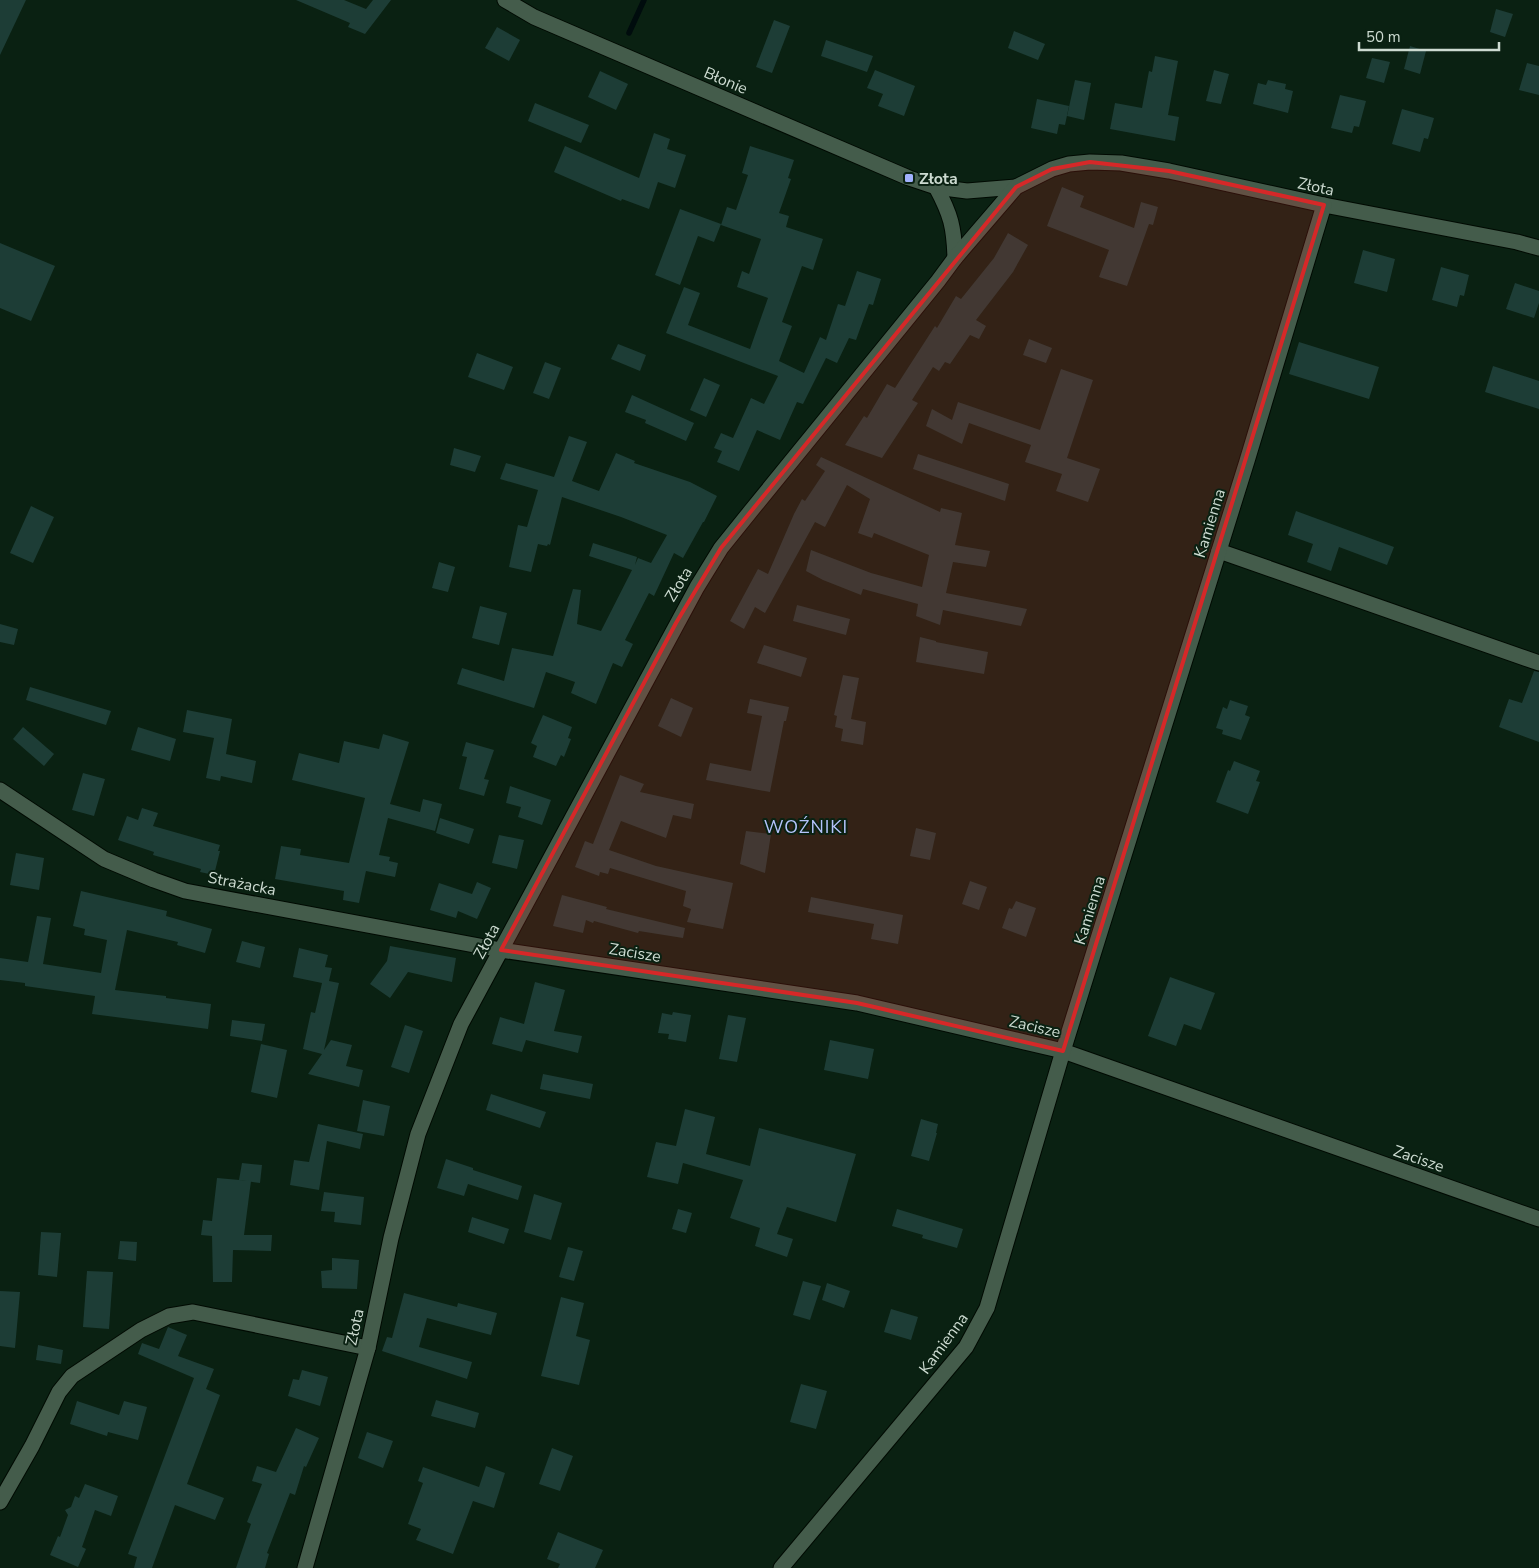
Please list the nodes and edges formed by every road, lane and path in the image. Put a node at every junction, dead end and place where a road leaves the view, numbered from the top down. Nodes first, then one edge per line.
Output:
1 (505, 0) edge
2 (936, 187) junction
3 (1016, 187) junction
4 (1324, 206) junction
5 (1539, 248) edge
6 (955, 258) junction
7 (1219, 551) junction
8 (1539, 663) edge
9 (0, 790) edge
10 (501, 950) junction
11 (1063, 1051) junction
12 (1539, 1219) edge
13 (368, 1348) junction
14 (0, 1502) edge
15 (305, 1568) edge
16 (781, 1568) edge

1 - 2 street, Błonie
2 - 3 street, Błonie
2 - 6 street
3 - 4 street, Złota
3 - 6 street, Złota
4 - 5 street, Złota
4 - 7 street, Kamienna
6 - 10 street, Złota
7 - 8 street
7 - 11 street, Kamienna
9 - 10 street, Strażacka
10 - 11 street, Zacisze
10 - 13 street, Złota
11 - 12 street, Zacisze
11 - 16 street, Kamienna
13 - 14 street
13 - 15 street, Złota

